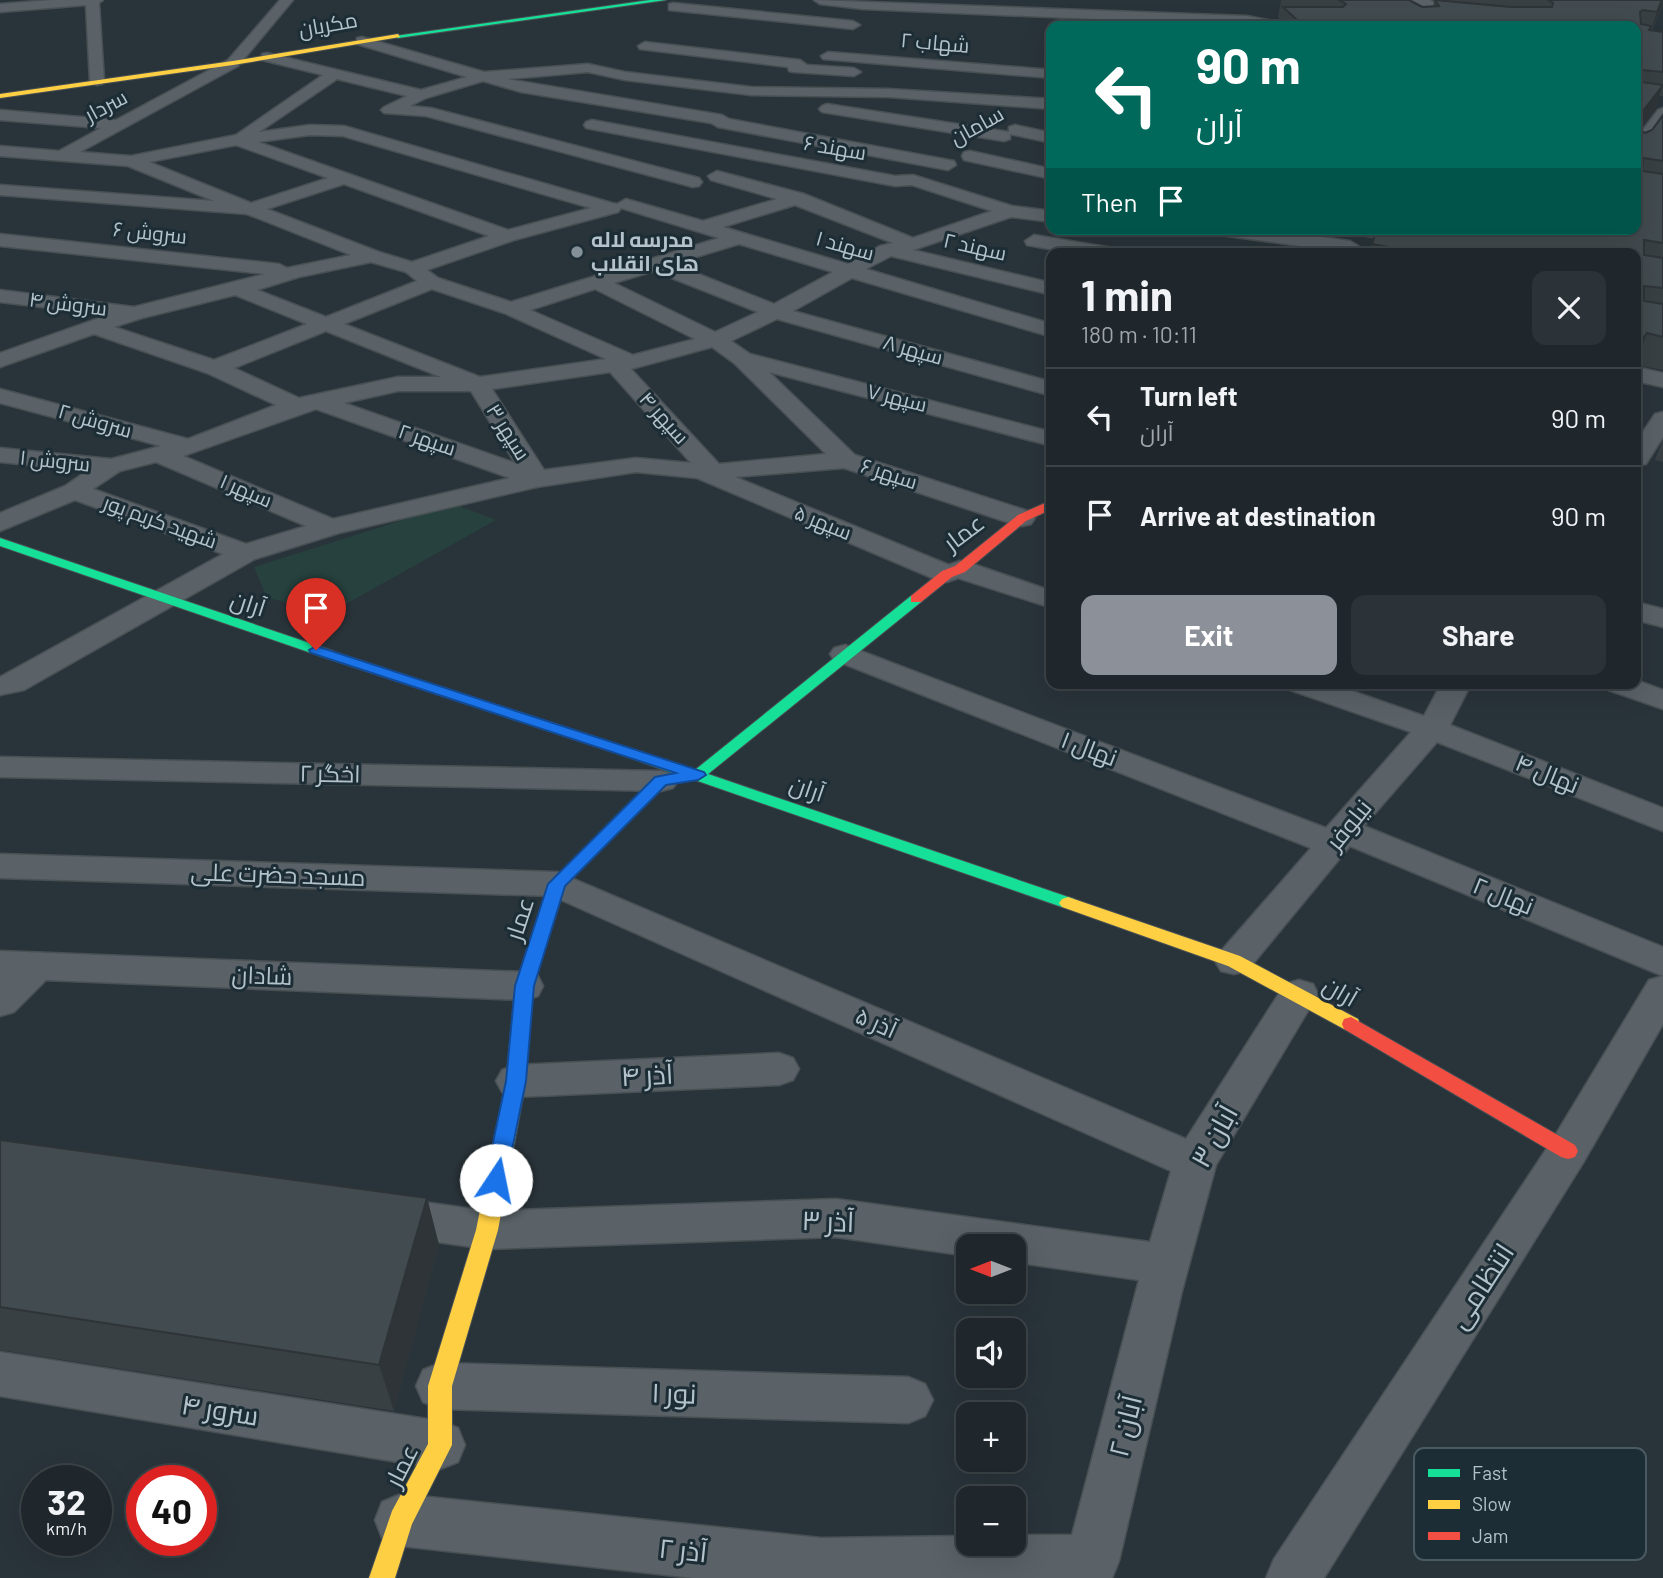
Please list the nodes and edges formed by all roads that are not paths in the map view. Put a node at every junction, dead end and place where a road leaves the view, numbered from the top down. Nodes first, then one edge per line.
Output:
1 (95, 0) edge
2 (287, 0) edge
3 (820, 0) edge
4 (668, 4) edge
5 (6, 5) edge
6 (863, 5) junction
7 (1402, 10) edge
8 (1057, 13) edge
9 (1422, 15) edge
10 (1447, 15) edge
11 (1247, 20) junction
12 (1237, 21) edge
13 (1273, 21) edge
14 (861, 25) junction
15 (362, 41) junction
16 (833, 45) junction
17 (645, 46) dead end
18 (984, 54) dead end
19 (816, 55) junction
20 (267, 57) junction
21 (233, 63) junction
22 (797, 66) junction
23 (336, 74) junction
24 (1046, 74) edge
25 (482, 77) junction
26 (97, 81) junction
27 (751, 91) junction
28 (0, 96) edge
29 (421, 96) junction
30 (1046, 97) edge
31 (1046, 97) edge
32 (776, 100) junction
33 (1046, 101) edge
34 (374, 113) junction
35 (1663, 113) edge
36 (0, 115) edge
37 (720, 121) junction
38 (120, 125) junction
39 (600, 127) dead end
40 (310, 130) junction
41 (1009, 133) junction
42 (1046, 137) edge
43 (236, 140) junction
44 (667, 140) junction
45 (1641, 144) edge
46 (0, 151) edge
47 (61, 156) junction
48 (970, 156) junction
49 (761, 158) junction
50 (131, 161) junction
51 (948, 165) junction
52 (1046, 173) edge
53 (717, 176) junction
54 (343, 179) junction
55 (904, 180) junction
56 (693, 182) junction
57 (0, 189) edge
58 (794, 198) junction
59 (1046, 205) edge
60 (618, 206) junction
61 (250, 209) junction
62 (1010, 211) junction
63 (1031, 214) junction
64 (1046, 216) edge
65 (707, 226) junction
66 (1046, 234) edge
67 (1258, 235) edge
68 (1397, 235) edge
69 (507, 236) junction
70 (738, 238) junction
71 (0, 240) edge
72 (913, 244) junction
73 (1077, 248) edge
74 (1337, 248) edge
75 (1471, 248) edge
76 (887, 250) junction
77 (372, 256) junction
78 (655, 264) junction
79 (413, 268) junction
80 (848, 270) junction
81 (295, 272) junction
82 (431, 282) junction
83 (596, 282) junction
84 (1046, 288) edge
85 (237, 289) junction
86 (0, 296) edge
87 (511, 310) junction
88 (775, 312) junction
89 (135, 313) junction
90 (324, 324) junction
91 (96, 328) junction
92 (1046, 329) edge
93 (715, 340) junction
94 (742, 358) junction
95 (0, 360) edge
96 (624, 363) junction
97 (215, 369) junction
98 (1641, 375) edge
99 (1663, 380) edge
100 (478, 384) junction
101 (1046, 387) edge
102 (0, 396) edge
103 (306, 404) junction
104 (1663, 419) edge
105 (1046, 437) edge
106 (189, 447) junction
107 (1641, 453) edge
108 (0, 455) edge
109 (160, 455) junction
110 (846, 460) junction
111 (1641, 460) edge
112 (111, 467) junction
113 (1663, 467) edge
114 (706, 472) junction
115 (537, 479) junction
116 (74, 491) junction
117 (1046, 508) edge
118 (1022, 518) junction
119 (0, 523) edge
120 (331, 527) junction
121 (0, 542) edge
122 (245, 553) junction
123 (953, 572) junction
124 (1046, 598) edge
125 (164, 600) junction
126 (1641, 612) edge
127 (1663, 618) edge
128 (845, 654) junction
129 (4, 682) edge
130 (1316, 689) edge
131 (1453, 689) edge
132 (1633, 689) edge
133 (1663, 700) edge
134 (1432, 729) junction
135 (0, 767) edge
136 (698, 775) junction
137 (661, 780) junction
138 (1663, 820) edge
139 (1338, 837) junction
140 (0, 866) edge
141 (557, 884) junction
142 (1234, 961) junction
143 (1663, 962) edge
144 (18, 966) edge
145 (524, 986) junction
146 (1663, 990) edge
147 (1299, 994) junction
148 (0, 1002) edge
149 (779, 1069) dead end
150 (516, 1081) junction
151 (1567, 1151) junction
152 (1195, 1162) junction
153 (352, 1211) edge
154 (487, 1230) junction
155 (1163, 1277) junction
156 (0, 1374) edge
157 (440, 1386) junction
158 (908, 1400) dead end
159 (440, 1445) junction
160 (401, 1520) junction
161 (1092, 1561) joint
162 (819, 1572) edge
163 (382, 1578) edge
164 (1293, 1578) edge

1 - 5 street
1 - 26 street
2 - 21 street
3 - 6 street
4 - 14 street
4 - 15 street, مکریان
6 - 8 street
6 - 14 street
7 - 9 street
8 - 11 street
9 - 10 street
11 - 12 street
11 - 13 street
14 - 16 street
15 - 20 street, مکریان
15 - 25 street
16 - 18 street
16 - 19 street
17 - 22 street
19 - 22 street
19 - 24 street, شهاب ۲
20 - 21 street, مکریان
20 - 23 street
21 - 26 street, مکریان
21 - 38 street, سردار
22 - 27 street
22 - 30 street
23 - 29 street
23 - 43 street
25 - 27 street
25 - 29 street
25 - 37 street
26 - 28 street, مکریان
27 - 31 street
27 - 32 street
29 - 34 street
32 - 37 street
32 - 41 street
33 - 41 street, سامان
34 - 40 street
34 - 56 street
35 - 45 street
36 - 38 street
37 - 44 street
37 - 51 street
38 - 47 street, سردار
39 - 44 street, سهند ۶
40 - 43 street
40 - 60 street, سهند ۱
41 - 42 street
41 - 48 street, سامان
43 - 50 street
43 - 54 street
44 - 49 street, سهند ۶
46 - 47 street
47 - 50 street
47 - 57 street, سردار
48 - 51 street, سامان
48 - 52 street
49 - 53 street
49 - 55 street, سهند ۶
50 - 61 street
51 - 55 street, سامان
53 - 56 street
53 - 58 street
54 - 61 street
54 - 69 street
55 - 58 street
55 - 62 street, سهند ۶
56 - 60 street
57 - 61 street
58 - 65 street
58 - 72 street
59 - 63 street
60 - 65 street, سهند ۱
60 - 69 street
61 - 77 street
62 - 63 street, سهند ۶
62 - 72 street
63 - 64 street, سهند ۶
65 - 70 street, سهند ۱
66 - 73 street
67 - 74 street
68 - 75 street
69 - 79 street
70 - 78 street
70 - 80 street, سهند ۱
71 - 81 street, سروش ۶
72 - 76 street
76 - 80 street
76 - 84 street, سهند ۲
77 - 79 street
77 - 81 street
78 - 83 street
78 - 88 street, سپهر ۸
79 - 82 street
80 - 88 street
80 - 92 street, سهند ۱
81 - 85 street
82 - 87 street
82 - 90 street
83 - 87 street
83 - 93 street, سپهر ۶
85 - 89 street
85 - 90 street
86 - 89 street, سروش ۴
87 - 96 street
88 - 93 street
88 - 101 street, سپهر ۸
89 - 91 street
90 - 97 street
90 - 100 street
91 - 95 street
91 - 97 street, سپهر ۲
93 - 94 street, سپهر ۶
93 - 96 street
94 - 105 street, سپهر ۷
94 - 110 street, سپهر ۶
96 - 100 street
96 - 114 street, سپهر ۴
97 - 103 street, سپهر ۲
98 - 99 street
100 - 103 street
100 - 115 street, سپهر ۳
102 - 106 street, سروش ۲
103 - 106 street
103 - 115 street, سپهر ۲
104 - 107 street
106 - 109 street
108 - 112 street, سروش ۱
109 - 112 street
109 - 120 street, سپهر ۱
110 - 114 street
110 - 118 street, سپهر ۶
111 - 113 street
112 - 116 street
114 - 115 street
114 - 123 street, سپهر ۵
115 - 120 street
116 - 119 street
116 - 122 street, شهید کریم پور
117 - 118 street, عمار
118 - 123 street, عمار
120 - 122 street
121 - 125 street, آران
122 - 125 street
123 - 124 street, سپهر ۵
123 - 128 street, عمار
125 - 129 street
125 - 136 street, آران
126 - 127 street
128 - 136 street, عمار
128 - 139 street, نهال ۱
130 - 134 street, نهال ۴
131 - 134 street, نیلوفر
132 - 133 street
134 - 138 street, نهال ۴
134 - 139 street, نیلوفر
135 - 137 street, اخگر ۲
136 - 137 street
136 - 142 street, آران
137 - 141 street, عمار
139 - 142 street, نیلوفر
139 - 143 street, نهال ۲
140 - 141 street, مسجد حضرت علی
141 - 145 street, عمار
141 - 152 street, آذر ۵
142 - 147 street, آران
144 - 145 street, شادان
144 - 148 street
145 - 150 street, عمار
146 - 151 street, انتظامی
147 - 151 street, آران
147 - 152 street, آبان ۳
149 - 150 street, آذر ۴
150 - 154 street, عمار
151 - 164 street, انتظامی
152 - 155 street, آبان ۳
153 - 154 street, آذر ۳
154 - 155 street, آذر ۳
154 - 157 street, عمار
155 - 161 street, آبان ۲
156 - 159 street, سرور ۴
157 - 158 street, نور ۱
157 - 159 street, عمار
159 - 160 street, عمار
160 - 162 street, آذر ۲
160 - 163 street, عمار
161 - 162 street, آذر ۲

